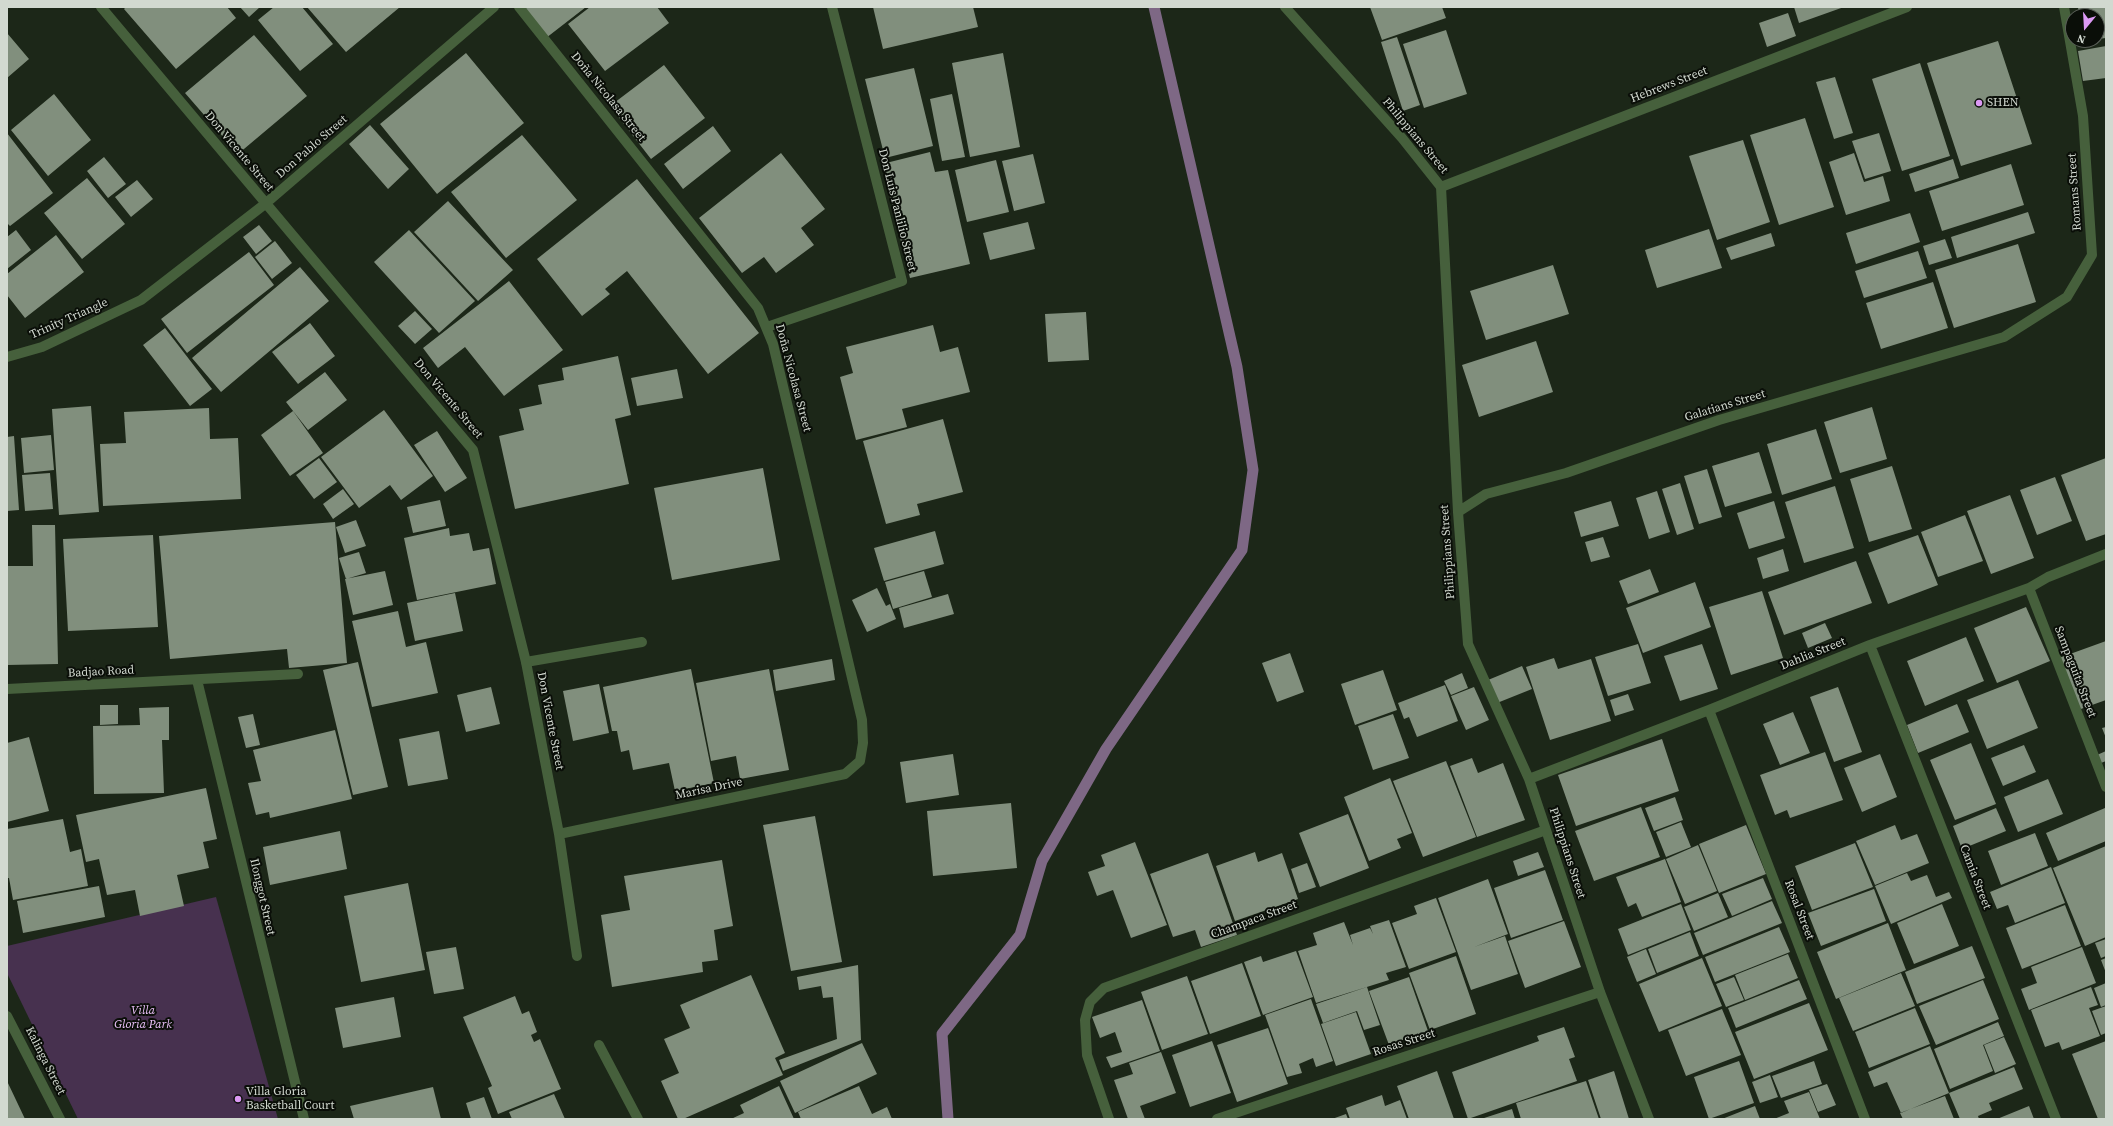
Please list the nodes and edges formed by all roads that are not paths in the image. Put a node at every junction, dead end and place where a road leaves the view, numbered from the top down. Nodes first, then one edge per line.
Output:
1 (101, 7) edge
2 (494, 7) edge
3 (520, 7) edge
4 (832, 7) edge
5 (1285, 7) edge
6 (1907, 7) edge
7 (2064, 7) edge
8 (1441, 187) junction
9 (265, 204) junction
10 (141, 300) joint
11 (767, 328) junction
12 (2004, 336) joint
13 (7, 357) edge
14 (1458, 512) junction
15 (2106, 554) edge
16 (2029, 588) junction
17 (642, 642) dead end
18 (1870, 645) junction
19 (526, 662) junction
20 (298, 674) dead end
21 (197, 680) junction
22 (7, 689) edge
23 (1709, 710) junction
24 (860, 761) joint
25 (1529, 779) junction
26 (2106, 787) edge
27 (1546, 830) junction
28 (559, 834) junction
29 (577, 956) dead end
30 (1600, 992) junction
31 (7, 1016) edge
32 (599, 1045) dead end
33 (60, 1119) edge
34 (304, 1119) edge
35 (638, 1119) edge
36 (1109, 1119) edge
37 (1216, 1119) edge
38 (1649, 1119) edge
39 (1865, 1119) edge
40 (2056, 1119) edge

1 - 9 street, Don Vicente Street
2 - 9 street, Don Pablo Street
3 - 11 street, Doña Nicolasa Street
4 - 11 street, Don Luis Panlilio Street
5 - 8 street, Philippians Street
6 - 8 street, Hebrews Street
7 - 12 street, Romans Street
8 - 14 street, Philippians Street
9 - 10 street, Don Pablo Street
9 - 19 street, Don Vicente Street
10 - 13 street, Trinity Triangle
11 - 24 street, Doña Nicolasa Street
12 - 14 street, Galatians Street
14 - 25 street, Philippians Street
15 - 16 street, Dahlia Street
16 - 18 street, Dahlia Street
16 - 26 street, Sampaguita Street
17 - 19 street
18 - 23 street, Dahlia Street
18 - 40 street, Camia Street
19 - 28 street, Don Vicente Street
20 - 21 street, Badjao Road
21 - 22 street, Badjao Road
21 - 34 street, Ilonggot Street
23 - 25 street, Dahlia Street
23 - 39 street, Rosal Street
24 - 28 street, Marisa Drive
25 - 27 street, Philippians Street
27 - 30 street, Philippians Street
27 - 36 street, Champaca Street
28 - 29 street, Don Vicente Street
30 - 37 street, Rosas Street
30 - 38 street, Philippians Street
31 - 33 street, Kalinga Street
32 - 35 street

